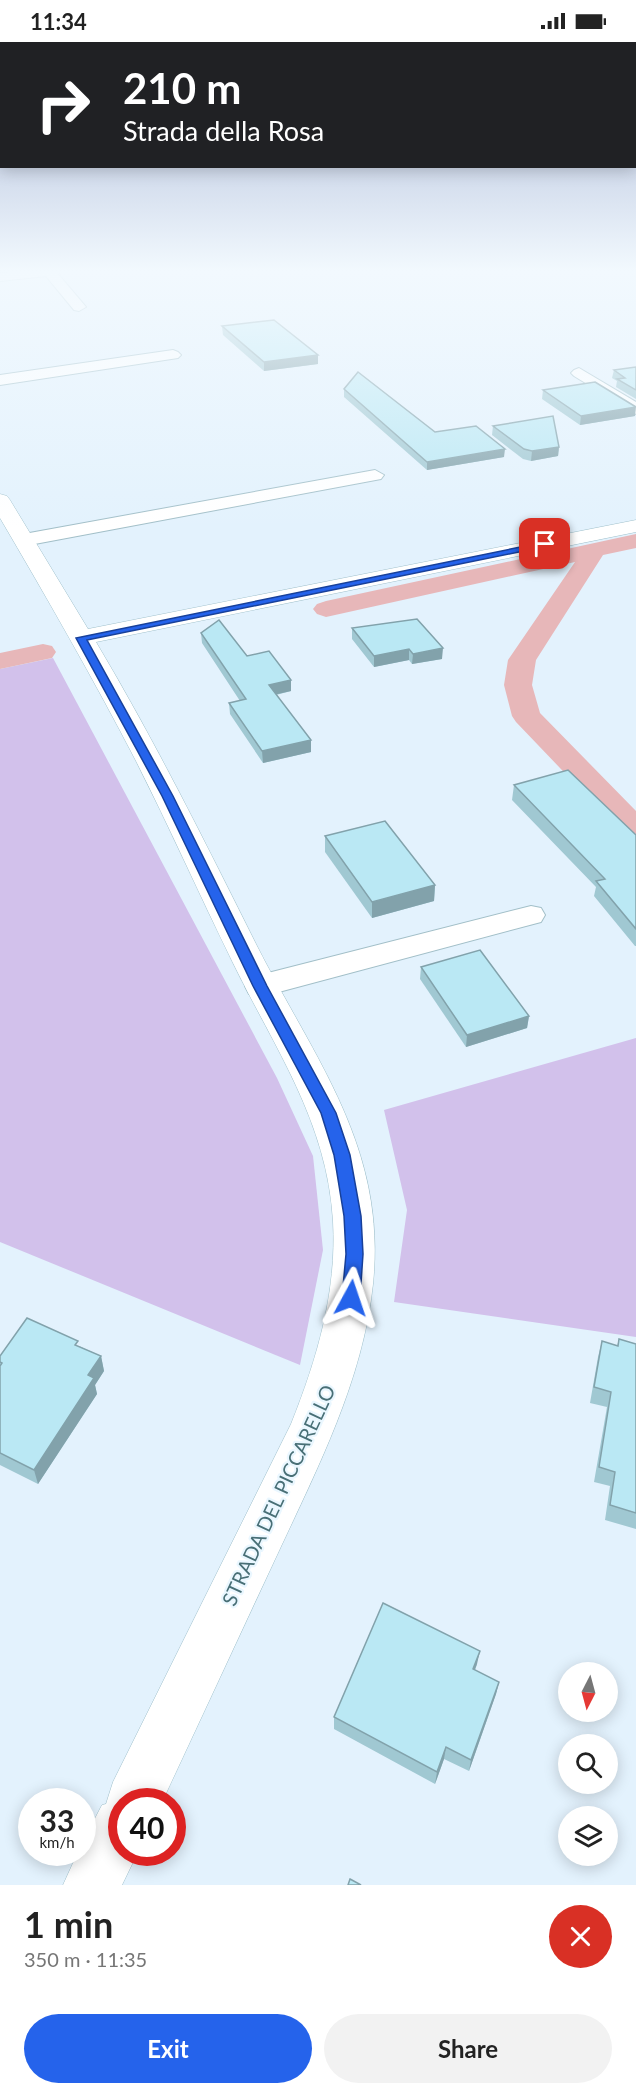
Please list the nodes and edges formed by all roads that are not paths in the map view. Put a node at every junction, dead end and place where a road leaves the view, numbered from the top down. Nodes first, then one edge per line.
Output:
1 (153, 357) edge
2 (579, 373) dead end
3 (0, 380) edge
4 (636, 409) edge
5 (375, 475) dead end
6 (0, 500) edge
7 (636, 526) edge
8 (24, 540) junction
9 (81, 638) junction
10 (531, 915) dead end
11 (260, 986) junction
12 (140, 1788) edge
13 (108, 1853) edge
14 (92, 1885) edge

1 - 3 street
2 - 4 street
5 - 8 street
6 - 8 street, STRADA DEL PICCARELLO
7 - 9 street
8 - 9 street, STRADA DEL PICCARELLO
9 - 11 street, STRADA DEL PICCARELLO
10 - 11 street
11 - 12 street, STRADA DEL PICCARELLO
13 - 14 street

